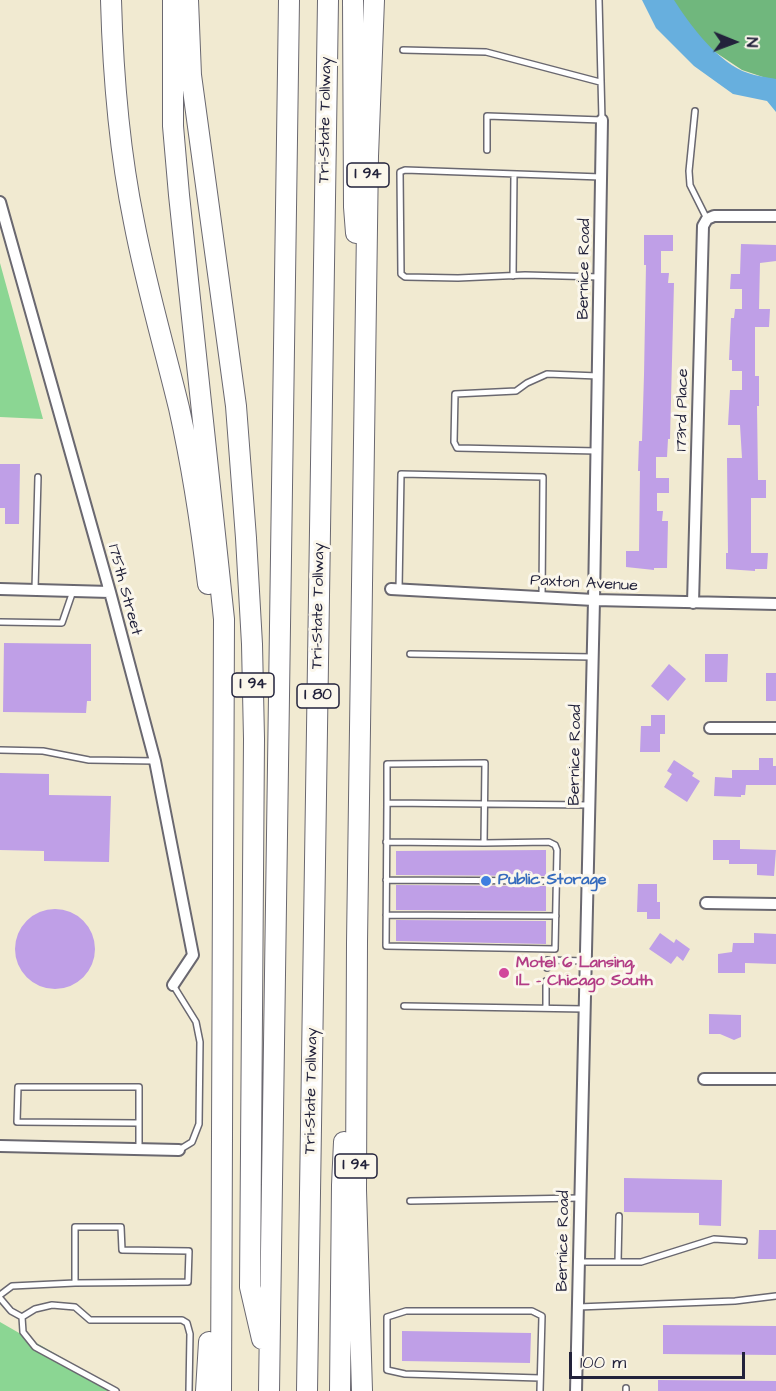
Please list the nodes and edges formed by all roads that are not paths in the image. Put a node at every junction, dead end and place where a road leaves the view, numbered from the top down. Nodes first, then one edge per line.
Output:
1 (111, 0) edge
2 (173, 0) edge
3 (188, 0) edge
4 (289, 0) edge
5 (328, 0) edge
6 (353, 0) edge
7 (374, 0) edge
8 (599, 0) edge
9 (403, 50) dead end
10 (600, 82) junction
11 (695, 111) dead end
12 (602, 120) junction
13 (487, 150) dead end
14 (514, 174) junction
15 (601, 177) junction
16 (0, 202) edge
17 (776, 216) edge
18 (707, 219) junction
19 (513, 276) junction
20 (600, 276) junction
21 (366, 349) junction
22 (598, 376) junction
23 (597, 451) junction
24 (38, 477) dead end
25 (0, 589) edge
26 (395, 589) joint
27 (35, 590) junction
28 (73, 591) junction
29 (110, 592) junction
30 (542, 597) junction
31 (594, 600) junction
32 (693, 603) junction
33 (776, 604) edge
34 (0, 622) edge
35 (410, 654) dead end
36 (593, 657) junction
37 (710, 728) dead end
38 (776, 728) edge
39 (0, 750) edge
40 (155, 761) junction
41 (225, 766) junction
42 (387, 803) junction
43 (484, 804) junction
44 (590, 805) junction
45 (386, 842) junction
46 (484, 843) junction
47 (386, 880) junction
48 (556, 881) junction
49 (706, 903) dead end
50 (776, 904) edge
51 (386, 915) junction
52 (556, 916) junction
53 (357, 942) junction
54 (586, 961) junction
55 (547, 968) dead end
56 (546, 981) dead end
57 (173, 985) joint
58 (404, 1006) dead end
59 (546, 1008) junction
60 (585, 1009) junction
61 (704, 1079) dead end
62 (776, 1079) edge
63 (138, 1123) junction
64 (0, 1146) edge
65 (139, 1149) junction
66 (180, 1150) joint
67 (580, 1198) junction
68 (410, 1201) dead end
69 (619, 1216) dead end
70 (223, 1230) junction
71 (744, 1241) dead end
72 (579, 1262) junction
73 (618, 1262) junction
74 (75, 1283) junction
75 (0, 1296) edge
76 (776, 1296) edge
77 (578, 1307) junction
78 (22, 1317) junction
79 (540, 1378) junction
80 (269, 1382) edge
81 (116, 1391) edge
82 (189, 1391) edge
83 (206, 1391) edge
84 (221, 1391) edge
85 (308, 1391) edge
86 (340, 1391) edge
87 (363, 1391) edge
88 (540, 1391) edge
89 (576, 1391) edge

1 - 41 highway
2 - 41 highway
3 - 80 highway, I 94
4 - 80 highway, I 80
5 - 85 highway, Tri-State Tollway / I 80
6 - 21 highway
7 - 21 highway, I 94
8 - 10 lane
9 - 10 lane
10 - 12 lane
11 - 18 lane
12 - 13 lane
12 - 15 street, Bernice Road
14 - 15 lane
14 - 19 lane
14 - 19 lane
15 - 20 street, Bernice Road
16 - 29 street, 175th Street
17 - 18 street
18 - 32 street, 173rd Place
19 - 20 lane
20 - 22 street, Bernice Road
21 - 53 highway, I 94
22 - 23 street, Bernice Road
22 - 23 lane
23 - 31 street, Bernice Road
24 - 27 lane
25 - 27 street
26 - 30 street, Paxton Avenue
26 - 30 lane
27 - 28 street
28 - 29 street
28 - 34 lane
29 - 40 street, 175th Street
30 - 31 street, Paxton Avenue
31 - 32 street, Paxton Avenue
31 - 36 street, Bernice Road
32 - 33 street, Paxton Avenue
35 - 36 lane
36 - 44 street, Bernice Road
37 - 38 street
39 - 40 lane
40 - 57 street, 175th Street
41 - 70 highway
42 - 43 lane
42 - 43 lane
42 - 45 lane
43 - 44 lane
43 - 46 lane
44 - 54 street, Bernice Road
45 - 46 lane
45 - 47 lane
46 - 48 lane
47 - 48 lane
47 - 51 lane
48 - 52 lane
49 - 50 street
51 - 52 lane
51 - 52 lane
53 - 86 highway
53 - 87 highway, I 94
54 - 55 lane
54 - 60 street, Bernice Road
56 - 59 lane
57 - 66 lane
58 - 59 lane
59 - 60 lane
60 - 67 street, Bernice Road
61 - 62 street
63 - 63 lane
63 - 65 lane
64 - 65 street
65 - 66 street
67 - 68 lane
67 - 72 street, Bernice Road
69 - 73 lane
70 - 83 highway
70 - 84 highway
71 - 73 lane
72 - 73 lane
72 - 77 street, Bernice Road
74 - 74 lane
74 - 75 lane
75 - 78 lane
76 - 77 lane
77 - 89 street, Bernice Road
78 - 81 lane
78 - 82 lane
79 - 79 lane
79 - 88 lane

